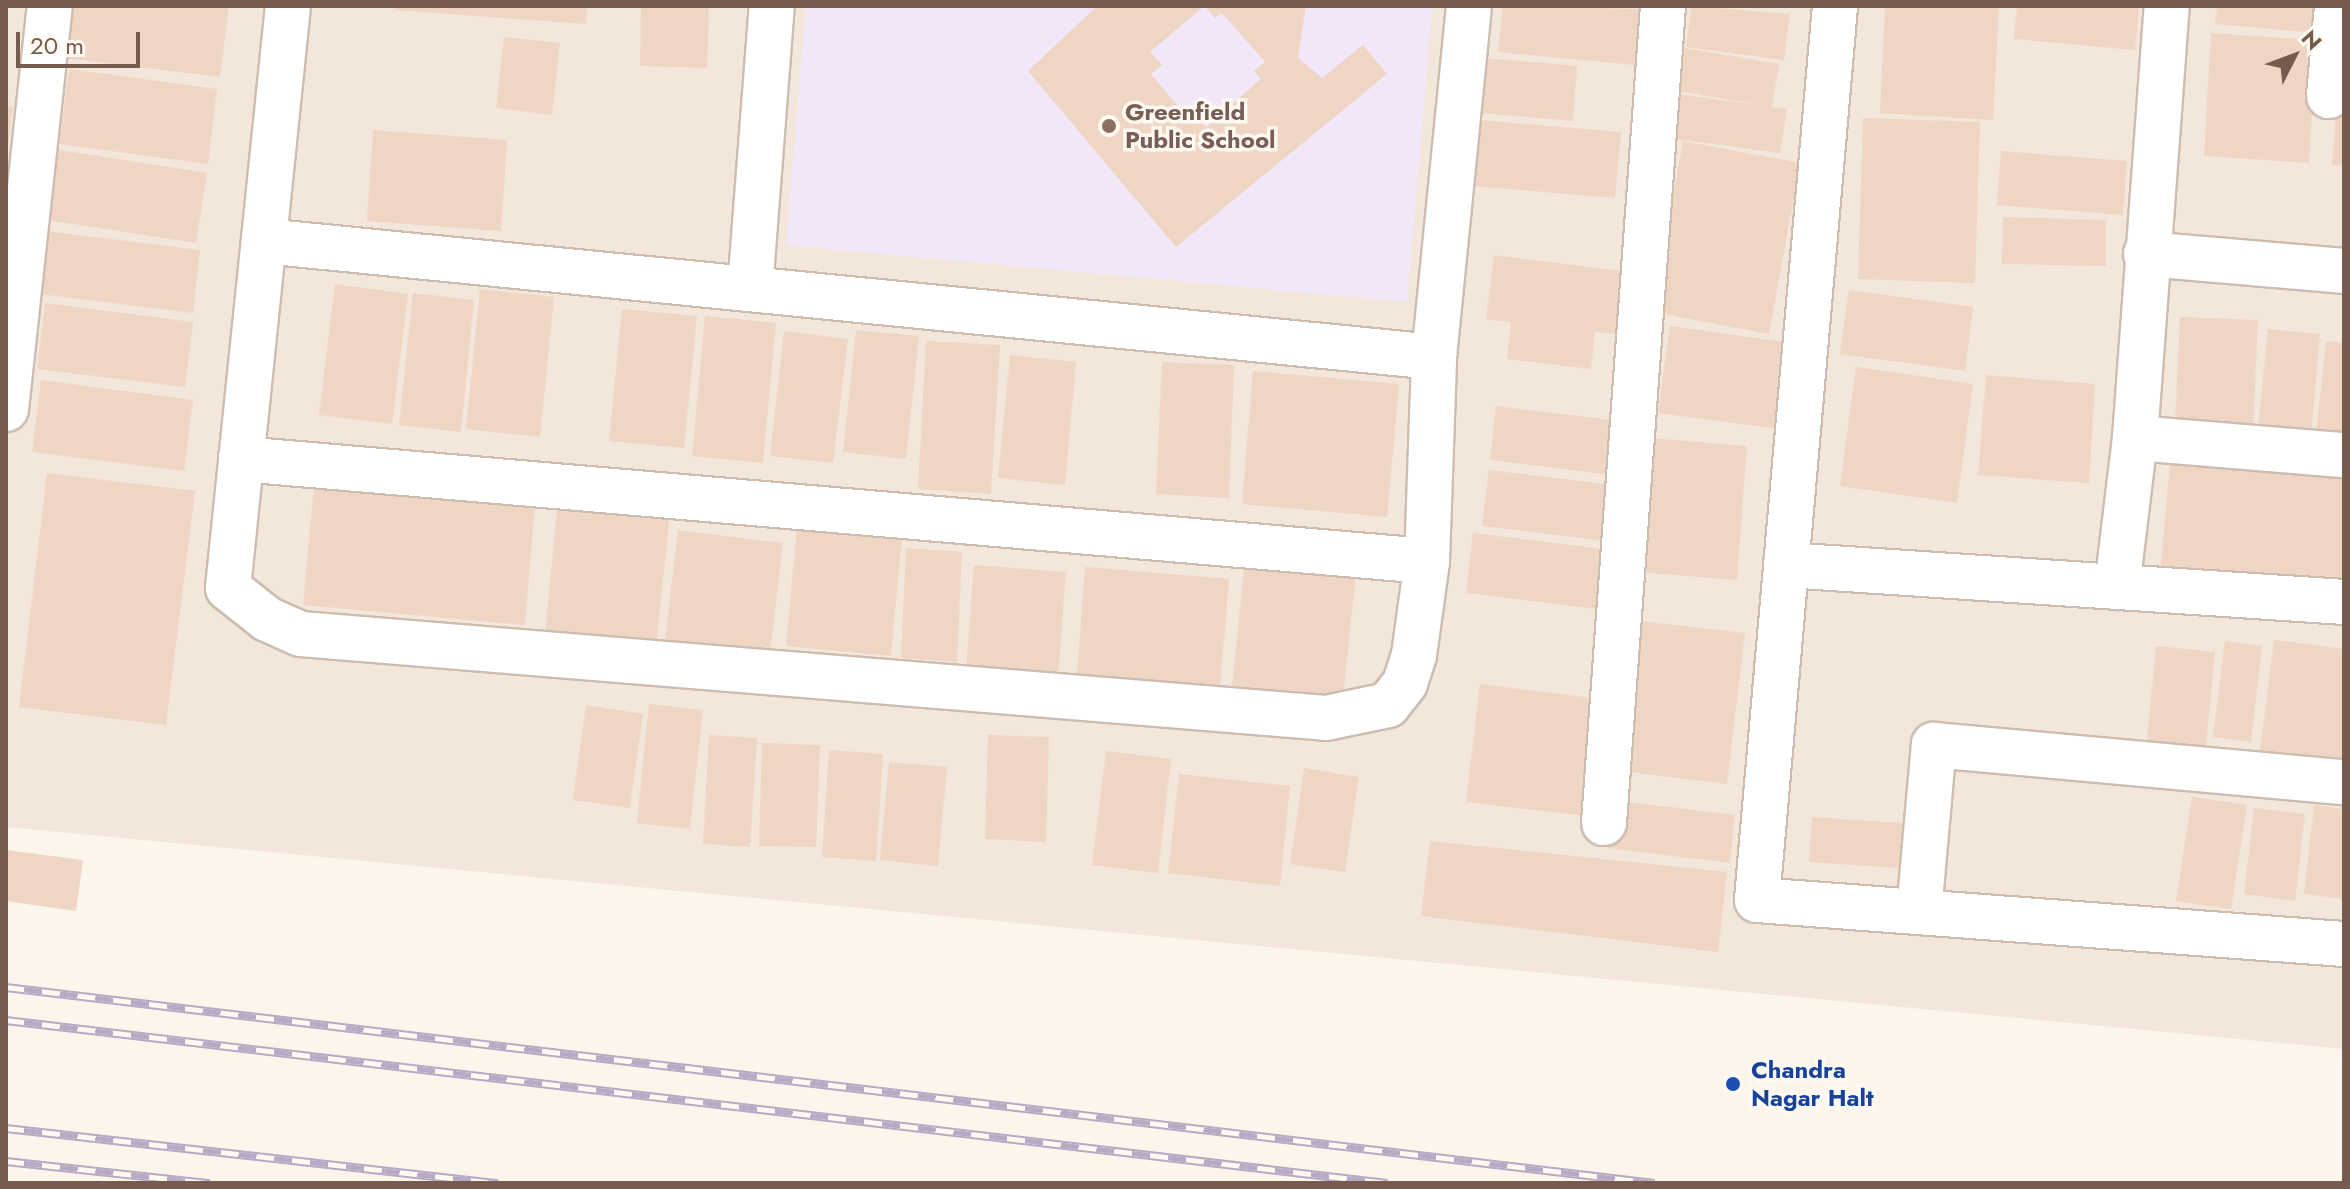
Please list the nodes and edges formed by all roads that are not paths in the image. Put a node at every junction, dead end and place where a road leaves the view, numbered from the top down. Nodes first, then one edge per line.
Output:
1 (50, 6) edge
2 (288, 6) edge
3 (772, 6) edge
4 (1469, 6) edge
5 (1663, 6) edge
6 (1835, 6) edge
7 (2167, 6) edge
8 (2337, 6) edge
9 (2329, 96) dead end
10 (264, 241) junction
11 (2146, 254) junction
12 (2344, 271) edge
13 (750, 289) junction
14 (1434, 357) junction
15 (6, 409) edge
16 (2135, 438) junction
17 (2344, 455) edge
18 (241, 459) junction
19 (1427, 561) junction
20 (1786, 565) junction
21 (2117, 587) junction
22 (2344, 602) edge
23 (2344, 782) edge
24 (1604, 823) dead end
25 (1919, 912) junction
26 (2344, 944) edge

1 - 15 street
2 - 10 street
3 - 13 street
4 - 14 street
5 - 24 street
6 - 20 street
7 - 11 street
8 - 9 street
10 - 13 street
10 - 18 street
11 - 12 street
11 - 16 street
13 - 14 street
14 - 19 street
16 - 17 street
16 - 21 street
18 - 19 street
18 - 19 street
20 - 21 street
20 - 25 street
21 - 22 street
23 - 25 street
25 - 26 street

